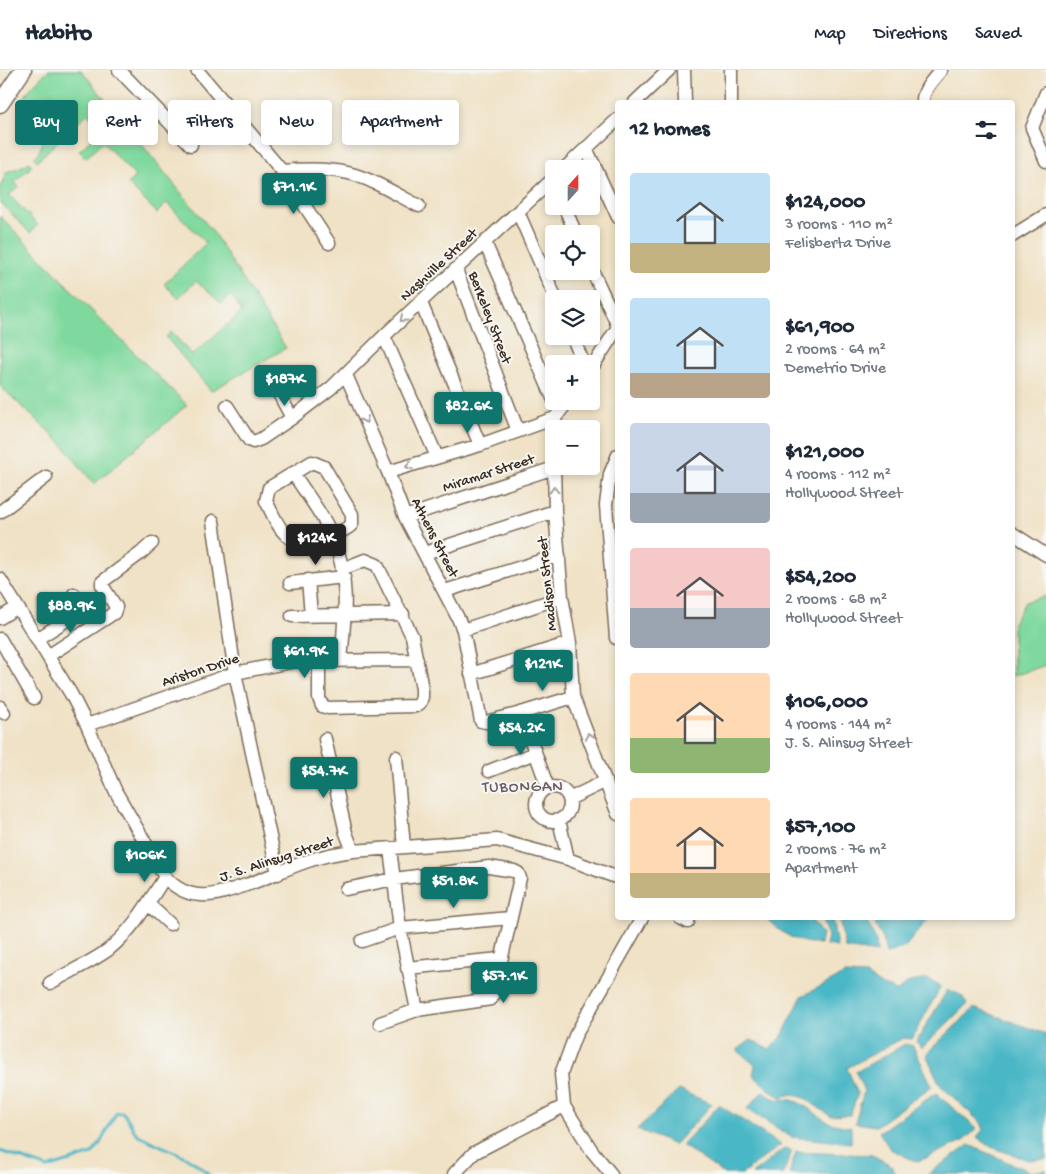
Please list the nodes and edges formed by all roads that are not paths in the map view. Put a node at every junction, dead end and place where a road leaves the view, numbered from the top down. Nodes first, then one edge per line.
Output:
1 (23, 70) edge
2 (120, 70) edge
3 (197, 70) edge
4 (669, 70) edge
5 (684, 70) edge
6 (731, 70) edge
7 (941, 70) edge
8 (1046, 93) edge
9 (637, 100) edge
10 (685, 100) edge
11 (731, 100) edge
12 (923, 100) edge
13 (0, 104) edge
14 (168, 121) edge
15 (615, 122) edge
16 (586, 148) junction
17 (1045, 156) edge
18 (573, 160) edge
19 (282, 171) junction
20 (545, 188) edge
21 (419, 206) dead end
22 (615, 211) edge
23 (518, 212) junction
24 (1046, 215) edge
25 (1015, 234) edge
26 (329, 243) dead end
27 (485, 243) junction
28 (456, 270) junction
29 (596, 280) edge
30 (552, 290) edge
31 (421, 303) junction
32 (615, 320) edge
33 (615, 332) edge
34 (384, 336) junction
35 (600, 355) edge
36 (346, 375) junction
37 (271, 379) dead end
38 (227, 406) dead end
39 (556, 412) edge
40 (292, 418) junction
41 (518, 431) junction
42 (480, 445) junction
43 (436, 457) junction
44 (615, 462) edge
45 (545, 468) edge
46 (388, 472) junction
47 (293, 473) junction
48 (554, 475) edge
49 (46, 477) dead end
50 (0, 512) edge
51 (555, 512) junction
52 (405, 517) junction
53 (213, 521) dead end
54 (613, 527) edge
55 (332, 534) junction
56 (1015, 535) edge
57 (152, 543) dead end
58 (425, 552) junction
59 (559, 555) junction
60 (1046, 556) edge
61 (343, 573) junction
62 (0, 579) edge
63 (308, 580) junction
64 (290, 583) dead end
65 (445, 591) junction
66 (74, 594) dead end
67 (562, 597) junction
68 (615, 601) edge
69 (16, 608) junction
70 (345, 614) junction
71 (402, 614) junction
72 (311, 615) junction
73 (292, 616) dead end
74 (0, 618) edge
75 (463, 630) junction
76 (37, 638) junction
77 (0, 639) edge
78 (570, 643) junction
79 (48, 656) junction
80 (341, 660) junction
81 (417, 660) junction
82 (319, 661) junction
83 (235, 673) junction
84 (471, 674) junction
85 (574, 697) junction
86 (34, 698) dead end
87 (521, 713) junction
88 (87, 725) junction
89 (325, 739) dead end
90 (535, 753) junction
91 (396, 757) dead end
92 (490, 771) dead end
93 (606, 781) junction
94 (548, 788) junction
95 (569, 799) junction
96 (615, 806) edge
97 (559, 820) junction
98 (404, 847) junction
99 (390, 849) junction
100 (353, 851) junction
101 (568, 859) junction
102 (278, 874) junction
103 (165, 877) junction
104 (615, 877) edge
105 (394, 879) junction
106 (346, 889) dead end
107 (148, 904) junction
108 (510, 918) junction
109 (641, 920) edge
110 (170, 924) dead end
111 (400, 928) junction
112 (362, 941) dead end
113 (500, 959) junction
114 (408, 968) junction
115 (50, 983) dead end
116 (417, 1010) junction
117 (380, 1023) dead end
118 (564, 1106) junction
119 (454, 1174) edge
120 (611, 1174) edge

1 - 13 main road
2 - 14 street
3 - 19 street
4 - 9 street
5 - 10 street
6 - 11 street
7 - 12 street
8 - 17 street
15 - 16 street
16 - 18 street
16 - 22 street
19 - 21 street
19 - 26 street
20 - 23 street, Nashville Street
23 - 27 street, Nashville Street
23 - 30 street
24 - 25 street
27 - 28 street, Nashville Street
27 - 39 street
28 - 31 street, Nashville Street
28 - 41 street, Berkeley Street
29 - 32 street
31 -> 34 street, Nashville Street
31 - 42 street
33 - 35 street
34 - 36 street, Nashville Street
34 - 43 street
36 - 40 street, Nashville Street
36 -> 46 street, Athens Street
37 - 40 street
38 - 40 street, Nashville Street
39 - 41 street
41 - 42 street
42 - 43 street
43 -> 46 street
44 - 54 street
45 - 52 street, Miramar Street
46 - 52 street, Athens Street
47 - 55 street
47 - 55 street
47 - 55 street
51 -> 48 street, Madison Street
49 - 50 street
51 - 58 street
51 - 59 street, Madison Street
52 - 58 street, Athens Street
53 - 83 street
54 - 68 street
55 - 61 street
56 - 60 street
57 - 79 street
58 - 65 street, Athens Street
59 - 65 street
59 - 67 street, Madison Street
61 - 63 street
61 - 70 street
61 - 71 street
62 - 69 street, J. S. Alinsug Street
63 - 64 street
63 - 72 street
65 - 75 street, Athens Street
66 - 76 street
67 - 75 street
67 - 78 street, Madison Street
69 - 74 street
69 - 76 street, J. S. Alinsug Street
70 - 71 street
70 - 72 street
70 - 80 street
71 - 81 street
72 - 73 street
75 - 84 street, Athens Street
76 - 79 street, J. S. Alinsug Street
77 - 86 street
78 - 84 street
78 - 85 street, Madison Street
79 - 88 street, J. S. Alinsug Street
80 - 81 street, Ariston Drive
80 - 82 street, Ariston Drive
81 - 82 street
82 - 83 street, Ariston Drive
83 - 88 street, Ariston Drive
83 - 102 street
84 - 87 street, Athens Street
85 - 87 street
93 -> 85 street, Madison Street
87 - 90 street
88 - 103 street, J. S. Alinsug Street
89 - 100 street
90 - 92 street
90 - 94 street
91 - 98 street
93 - 95 street
93 - 96 street, Madison Street
94 - 95 street
94 - 97 street
95 - 97 street
97 - 101 street
98 - 99 street, J. S. Alinsug Street
98 - 101 street, J. S. Alinsug Street
99 - 100 street, J. S. Alinsug Street
99 - 105 street
100 - 102 street, J. S. Alinsug Street
101 - 104 street, J. S. Alinsug Street
102 - 103 street, J. S. Alinsug Street
103 - 107 street
105 - 106 street
105 - 108 street
105 - 111 street
107 - 110 street
107 - 115 street
108 - 111 street
108 - 113 street
109 - 118 street
111 - 112 street
111 - 114 street
113 - 114 street
113 - 116 street
114 - 116 street
116 - 117 street
118 - 119 street
118 - 120 street

